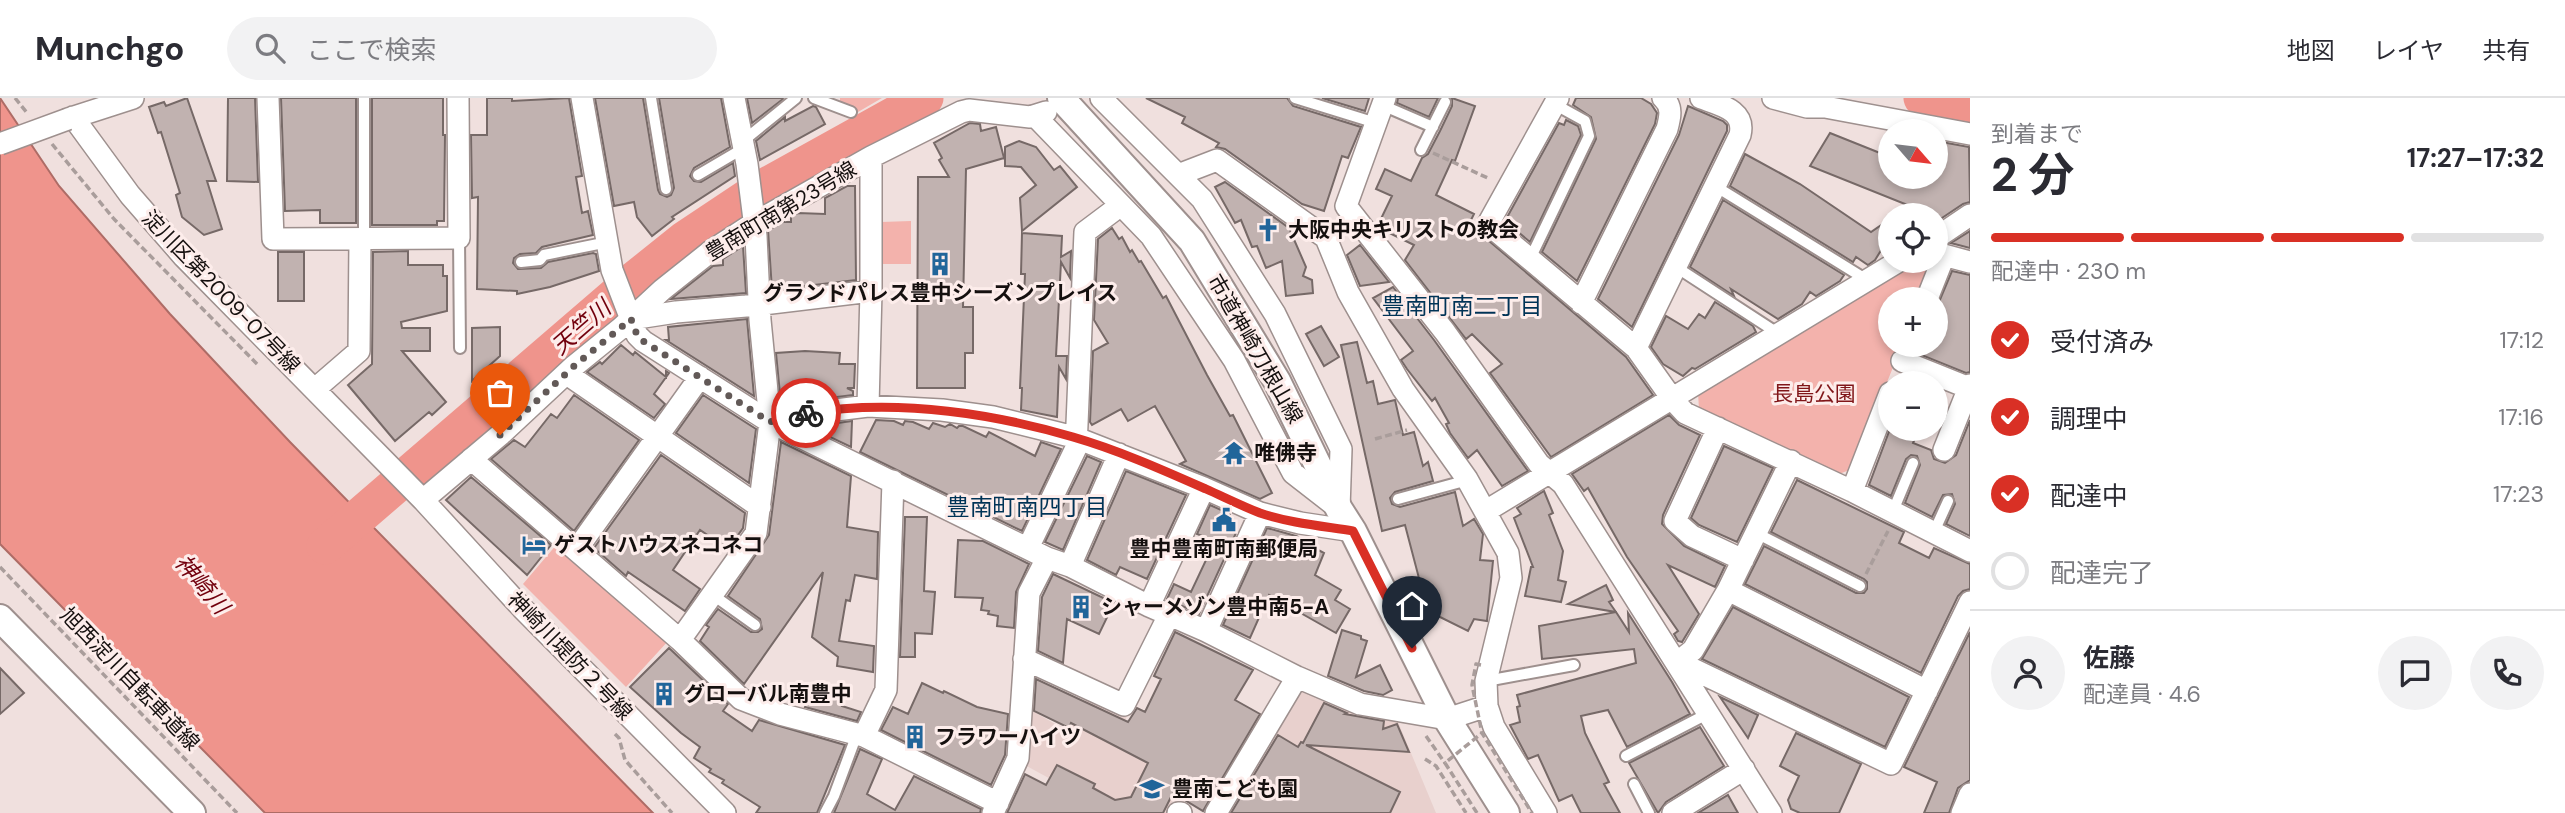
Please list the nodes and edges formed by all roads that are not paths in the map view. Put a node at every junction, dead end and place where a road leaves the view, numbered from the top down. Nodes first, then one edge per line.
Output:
1 (133, 98) edge
2 (268, 98) edge
3 (364, 98) edge
4 (458, 98) edge
5 (582, 98) edge
6 (651, 98) edge
7 (734, 98) edge
8 (796, 98) edge
9 (814, 98) edge
10 (1101, 98) edge
11 (1296, 98) edge
12 (1663, 98) edge
13 (1701, 98) edge
14 (1773, 98) edge
15 (1445, 102) dead end
16 (1557, 102) edge
17 (1047, 109) edge
18 (1381, 109) edge
19 (850, 112) dead end
20 (71, 118) junction
21 (1433, 127) junction
22 (1970, 134) edge
23 (0, 144) edge
24 (743, 145) junction
25 (1422, 149) road end
26 (871, 157) junction
27 (698, 175) dead end
28 (1178, 175) junction
29 (1715, 186) junction
30 (666, 189) dead end
31 (1121, 205) junction
32 (1346, 206) junction
33 (1970, 215) edge
34 (753, 220) junction
35 (1326, 237) junction
36 (459, 238) junction
37 (1948, 238) edge
38 (362, 239) junction
39 (608, 242) junction
40 (1948, 253) edge
41 (1530, 259) junction
42 (521, 262) dead end
43 (1970, 262) edge
44 (1676, 267) junction
45 (1879, 273) edge
46 (1867, 280) junction
47 (871, 290) junction
48 (1581, 303) junction
49 (760, 304) junction
50 (630, 316) junction
51 (1779, 334) junction
52 (460, 348) dead end
53 (1636, 348) junction
54 (1914, 357) edge
55 (566, 374) junction
56 (700, 377) junction
57 (1969, 386) edge
58 (315, 389) junction
59 (1672, 400) junction
60 (868, 406) junction
61 (770, 422) junction
62 (1878, 424) edge
63 (1718, 428) junction
64 (1074, 437) junction
65 (657, 438) junction
66 (1944, 450) dead end
67 (1119, 454) junction
68 (471, 459) junction
69 (1791, 461) junction
70 (1913, 463) dead end
71 (1551, 473) junction
72 (1468, 480) junction
73 (893, 481) junction
74 (1204, 488) junction
75 (1852, 491) junction
76 (421, 498) junction
77 (1398, 499) dead end
78 (1948, 501) dead end
79 (760, 507) junction
80 (1486, 512) junction
81 (1895, 512) junction
82 (1260, 513) junction
83 (1346, 520) junction
84 (1934, 532) junction
85 (1756, 533) junction
86 (577, 549) junction
87 (1970, 551) edge
88 (1038, 553) junction
89 (1742, 560) junction
90 (1070, 566) junction
91 (1860, 586) road end
92 (1728, 590) junction
93 (713, 595) junction
94 (1970, 602) edge
95 (1149, 606) junction
96 (1169, 615) junction
97 (0, 618) edge
98 (755, 625) dead end
99 (1206, 631) junction
100 (680, 640) junction
101 (1024, 659) junction
102 (1678, 662) junction
103 (1574, 665) dead end
104 (1484, 673) junction
105 (1297, 677) junction
106 (1927, 691) junction
107 (1487, 706) junction
108 (1709, 713) junction
109 (1447, 719) junction
110 (861, 735) junction
111 (1626, 756) dead end
112 (1744, 769) junction
113 (1634, 784) dead end
114 (1970, 794) edge
115 (995, 808) edge
116 (192, 813) edge
117 (725, 813) edge
118 (825, 813) edge
119 (1216, 813) edge
120 (1506, 813) edge
121 (1546, 813) edge
122 (1649, 813) edge
123 (1675, 813) edge
124 (1771, 813) edge
125 (1962, 813) edge

1 - 20 street
2 - 38 street
3 - 38 lane
4 - 36 street
5 - 39 street
6 - 30 lane
7 - 24 street
8 - 24 lane
9 - 19 lane
10 - 28 street
11 - 18 lane
12 - 48 street
13 - 29 street
14 - 22 street
15 - 21 lane
16 - 41 lane
16 - 41 street
17 - 26 street, 豊南町南第23号線
17 - 31 street
17 - 83 street, 市道神崎刀根山線
18 - 21 lane
18 - 32 street
20 - 23 street, bridge
20 - 58 street, 淀川区第2009-07号線
21 - 25 lane
24 - 27 lane
24 - 34 street
26 - 34 street, 豊南町南第23号線
26 - 47 street
28 - 35 street
28 - 83 street
29 - 44 street
29 - 46 lane
31 - 64 street
31 - 83 street
32 - 35 street
32 - 71 street
33 - 37 street
34 - 49 street
34 - 50 street, 豊南町南第23号線
35 - 72 street
36 - 38 street
36 - 52 lane
38 - 58 street
39 - 42 lane
39 - 50 street
40 - 43 street
41 - 48 street
44 - 51 lane
44 - 53 street
45 - 46 street
46 - 51 street
47 - 49 street
47 - 60 street
48 - 53 street
49 - 50 street
49 - 61 street
50 - 55 street, 豊南町南第23号線
50 - 56 street
51 - 59 street
53 - 59 street
54 - 57 street
55 - 65 street
55 - 68 street, 豊南町南第23号線
56 - 61 street
56 - 65 street
57 - 66 street
58 - 76 street, 淀川区第2009-07号線
59 - 63 street
59 - 71 street
60 - 61 street
60 - 64 street
61 - 73 street
61 - 79 street
62 - 75 street
63 - 69 street
63 - 89 street
64 - 67 street
64 - 88 street
65 - 79 street
65 - 86 street
67 - 74 street
67 - 90 street
68 - 76 street, 豊南町南第23号線
68 - 86 street
69 - 75 street
69 - 85 street
70 - 81 lane
71 - 80 street
71 - 102 street
72 - 77 lane
72 - 80 street
73 - 88 street
73 - 110 street
74 - 82 street
74 - 95 street
75 - 81 street
76 - 117 street, 神崎川堤防２号線
78 - 84 lane
79 - 93 street
80 - 104 street
81 - 84 street
82 - 83 street
82 - 99 street
83 - 109 street, 市道神崎刀根山線
84 - 87 street
85 - 89 street
85 - 91 lane
86 - 100 street
88 - 90 street
88 - 101 street
89 - 92 street
90 - 95 street
92 - 102 street
92 - 106 street
93 - 98 lane
93 - 100 street
94 - 106 street
95 - 96 street
96 - 99 street
96 - 101 street
97 - 116 street
99 - 105 street
100 - 110 street
101 - 115 street
102 - 106 street
102 - 108 street
103 - 104 lane
104 - 107 street
105 - 109 street
105 - 119 street
107 - 109 street
107 - 121 street
108 - 111 lane
108 - 112 street
109 - 120 street, 市道神崎刀根山線
110 - 115 street
110 - 118 lane
112 - 123 street
112 - 124 street
113 - 122 lane
114 - 125 street

